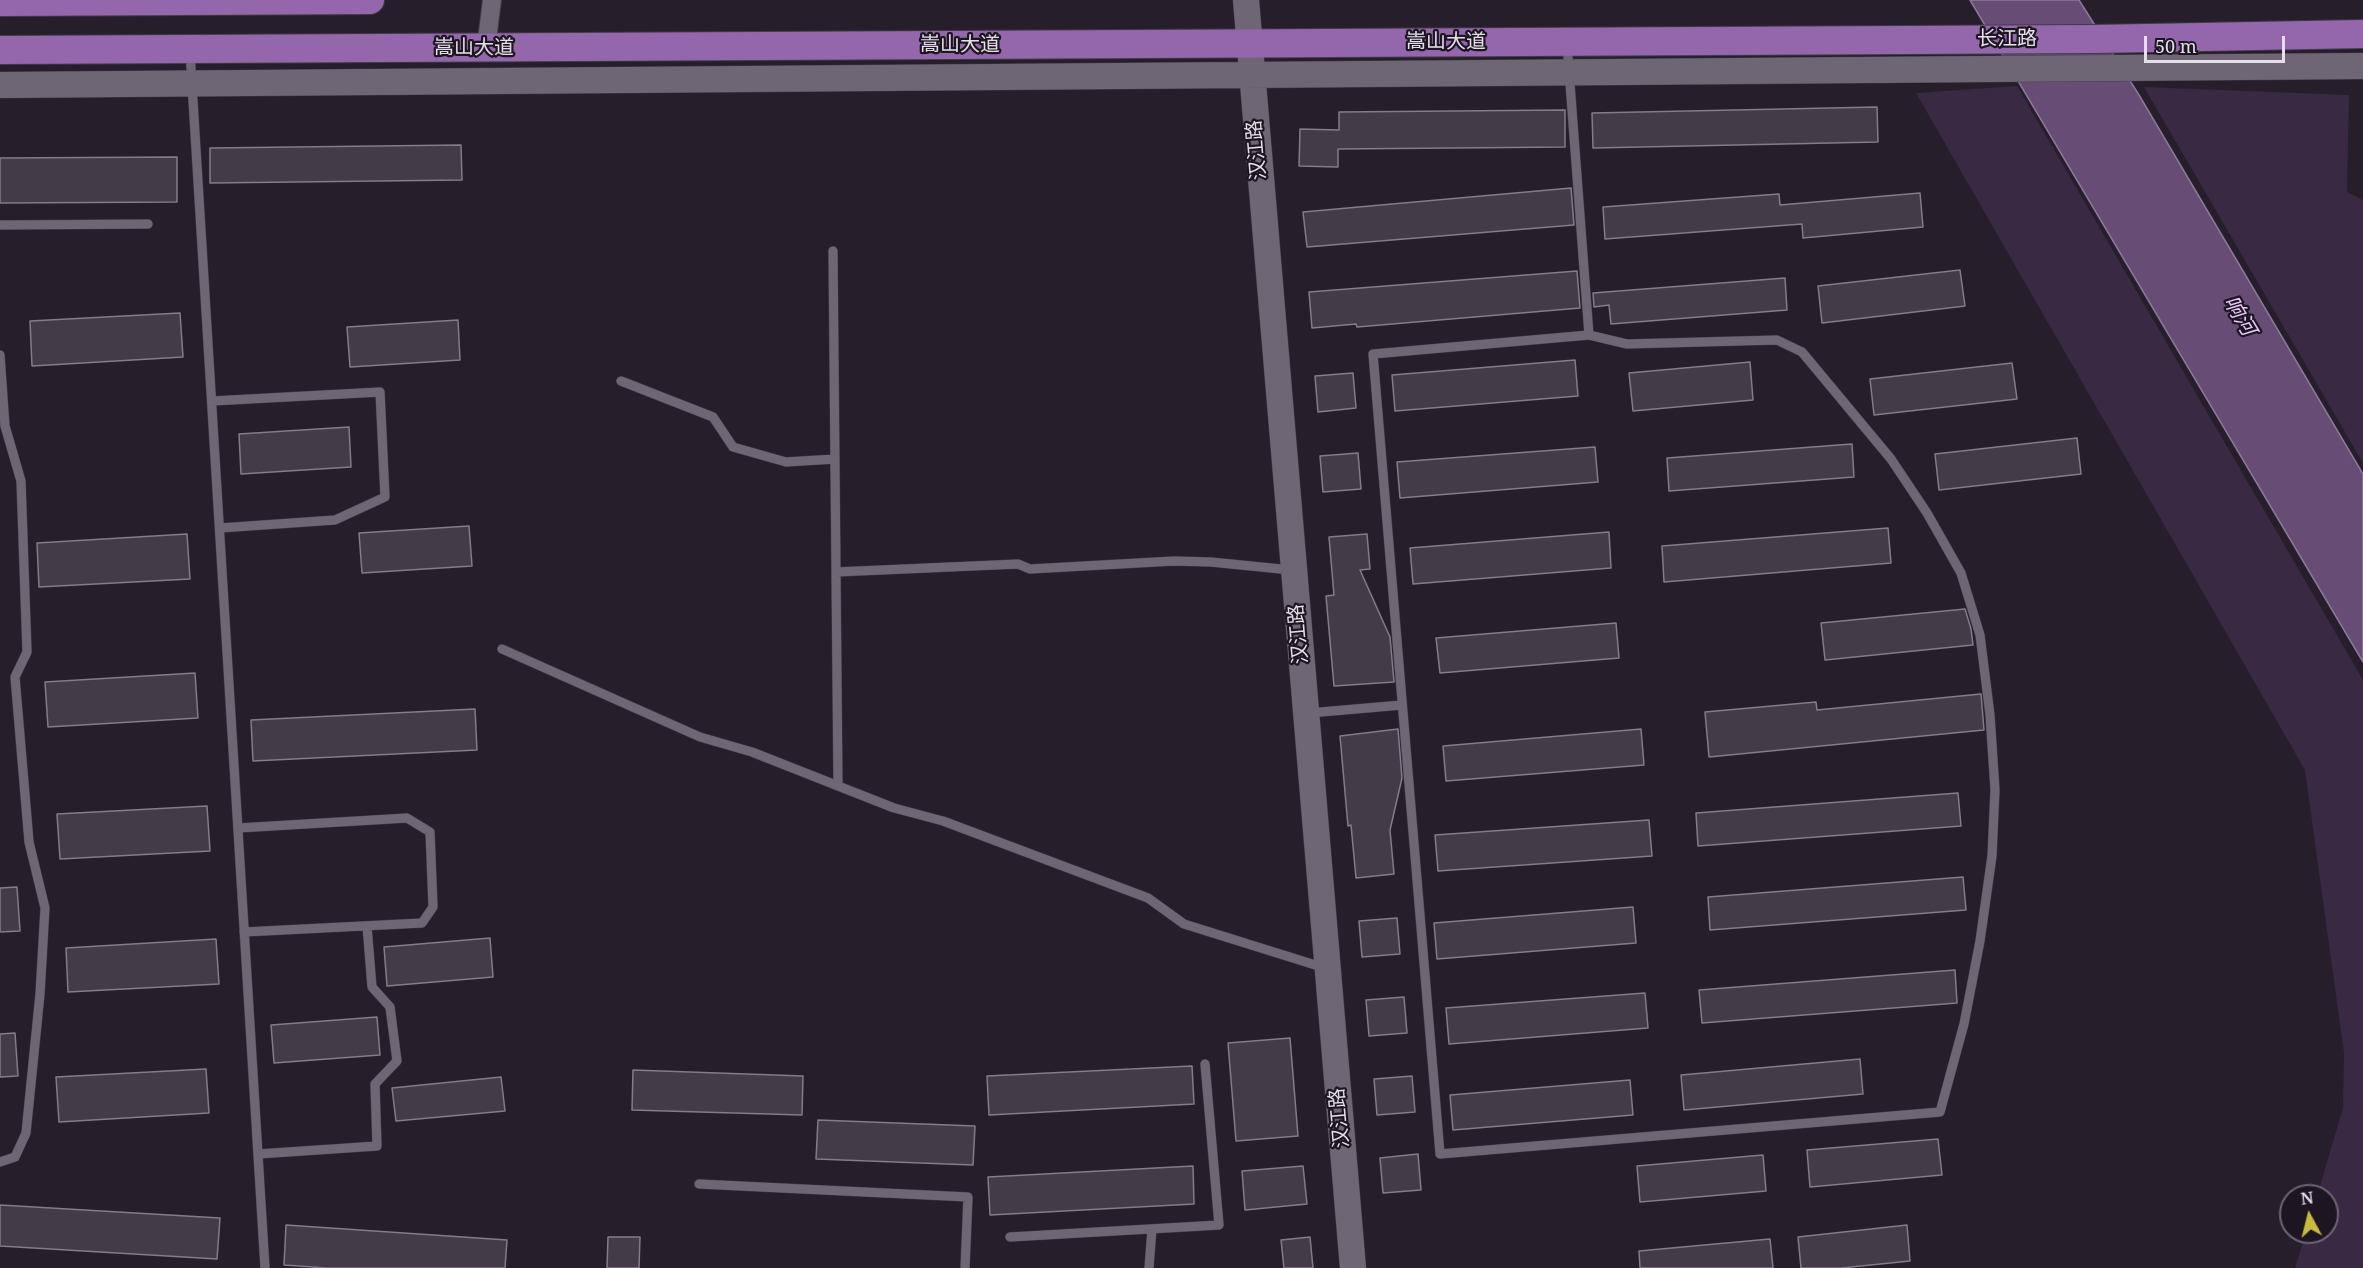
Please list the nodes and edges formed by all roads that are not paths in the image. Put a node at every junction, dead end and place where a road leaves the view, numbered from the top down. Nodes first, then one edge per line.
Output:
1 (370, 0) edge
2 (492, 0) edge
3 (1246, 0) edge
4 (151, 1) edge
5 (0, 2) edge
6 (2363, 34) edge
7 (1920, 39) joint
8 (1567, 42) junction
9 (1249, 44) junction
10 (486, 48) junction
11 (0, 50) edge
12 (190, 50) junction
13 (2363, 66) edge
14 (1569, 72) junction
15 (1251, 74) junction
16 (193, 83) junction
17 (0, 85) edge
18 (148, 224) dead end
19 (0, 225) edge
20 (833, 251) dead end
21 (1589, 335) junction
22 (0, 355) edge
23 (621, 381) dead end
24 (212, 401) junction
25 (835, 459) junction
26 (220, 528) junction
27 (1293, 570) junction
28 (836, 572) junction
29 (502, 649) dead end
30 (1402, 705) junction
31 (1306, 714) junction
32 (838, 786) junction
33 (238, 828) junction
34 (367, 926) junction
35 (244, 932) junction
36 (1327, 969) junction
37 (1205, 1064) dead end
38 (258, 1154) junction
39 (0, 1162) edge
40 (699, 1184) dead end
41 (1152, 1229) junction
42 (1010, 1237) dead end
43 (265, 1268) edge
44 (965, 1268) edge
45 (1149, 1268) edge
46 (1353, 1268) edge

1 - 4 main road
2 - 10 street
3 - 9 main road, 汉江路
4 - 5 main road
6 - 7 main road, 长江路
7 - 8 main road, 嵩山大道
8 - 9 main road, 嵩山大道
8 - 14 lane
9 - 10 main road, 嵩山大道
9 - 15 main road, 汉江路
10 - 12 main road, 嵩山大道
11 - 12 main road, 嵩山大道
12 - 16 lane
13 - 14 main road
14 - 15 main road
14 - 21 lane
15 - 16 main road
15 - 27 main road, 汉江路
16 - 17 main road
16 - 24 lane
18 - 19 lane
20 - 25 lane
21 - 30 lane
21 - 30 lane
22 - 39 lane
23 - 25 lane
24 - 26 lane
24 - 26 lane
25 - 28 lane
26 - 33 lane
27 - 28 lane
27 - 31 main road, 汉江路
28 - 32 lane
29 - 32 lane
30 - 31 lane
31 - 36 main road, 汉江路
32 - 36 lane
33 - 34 lane
33 - 35 lane
34 - 35 lane
34 - 38 lane
35 - 38 lane
36 - 46 main road, 汉江路
37 - 41 lane
38 - 43 lane
40 - 44 lane
41 - 42 lane
41 - 45 lane

